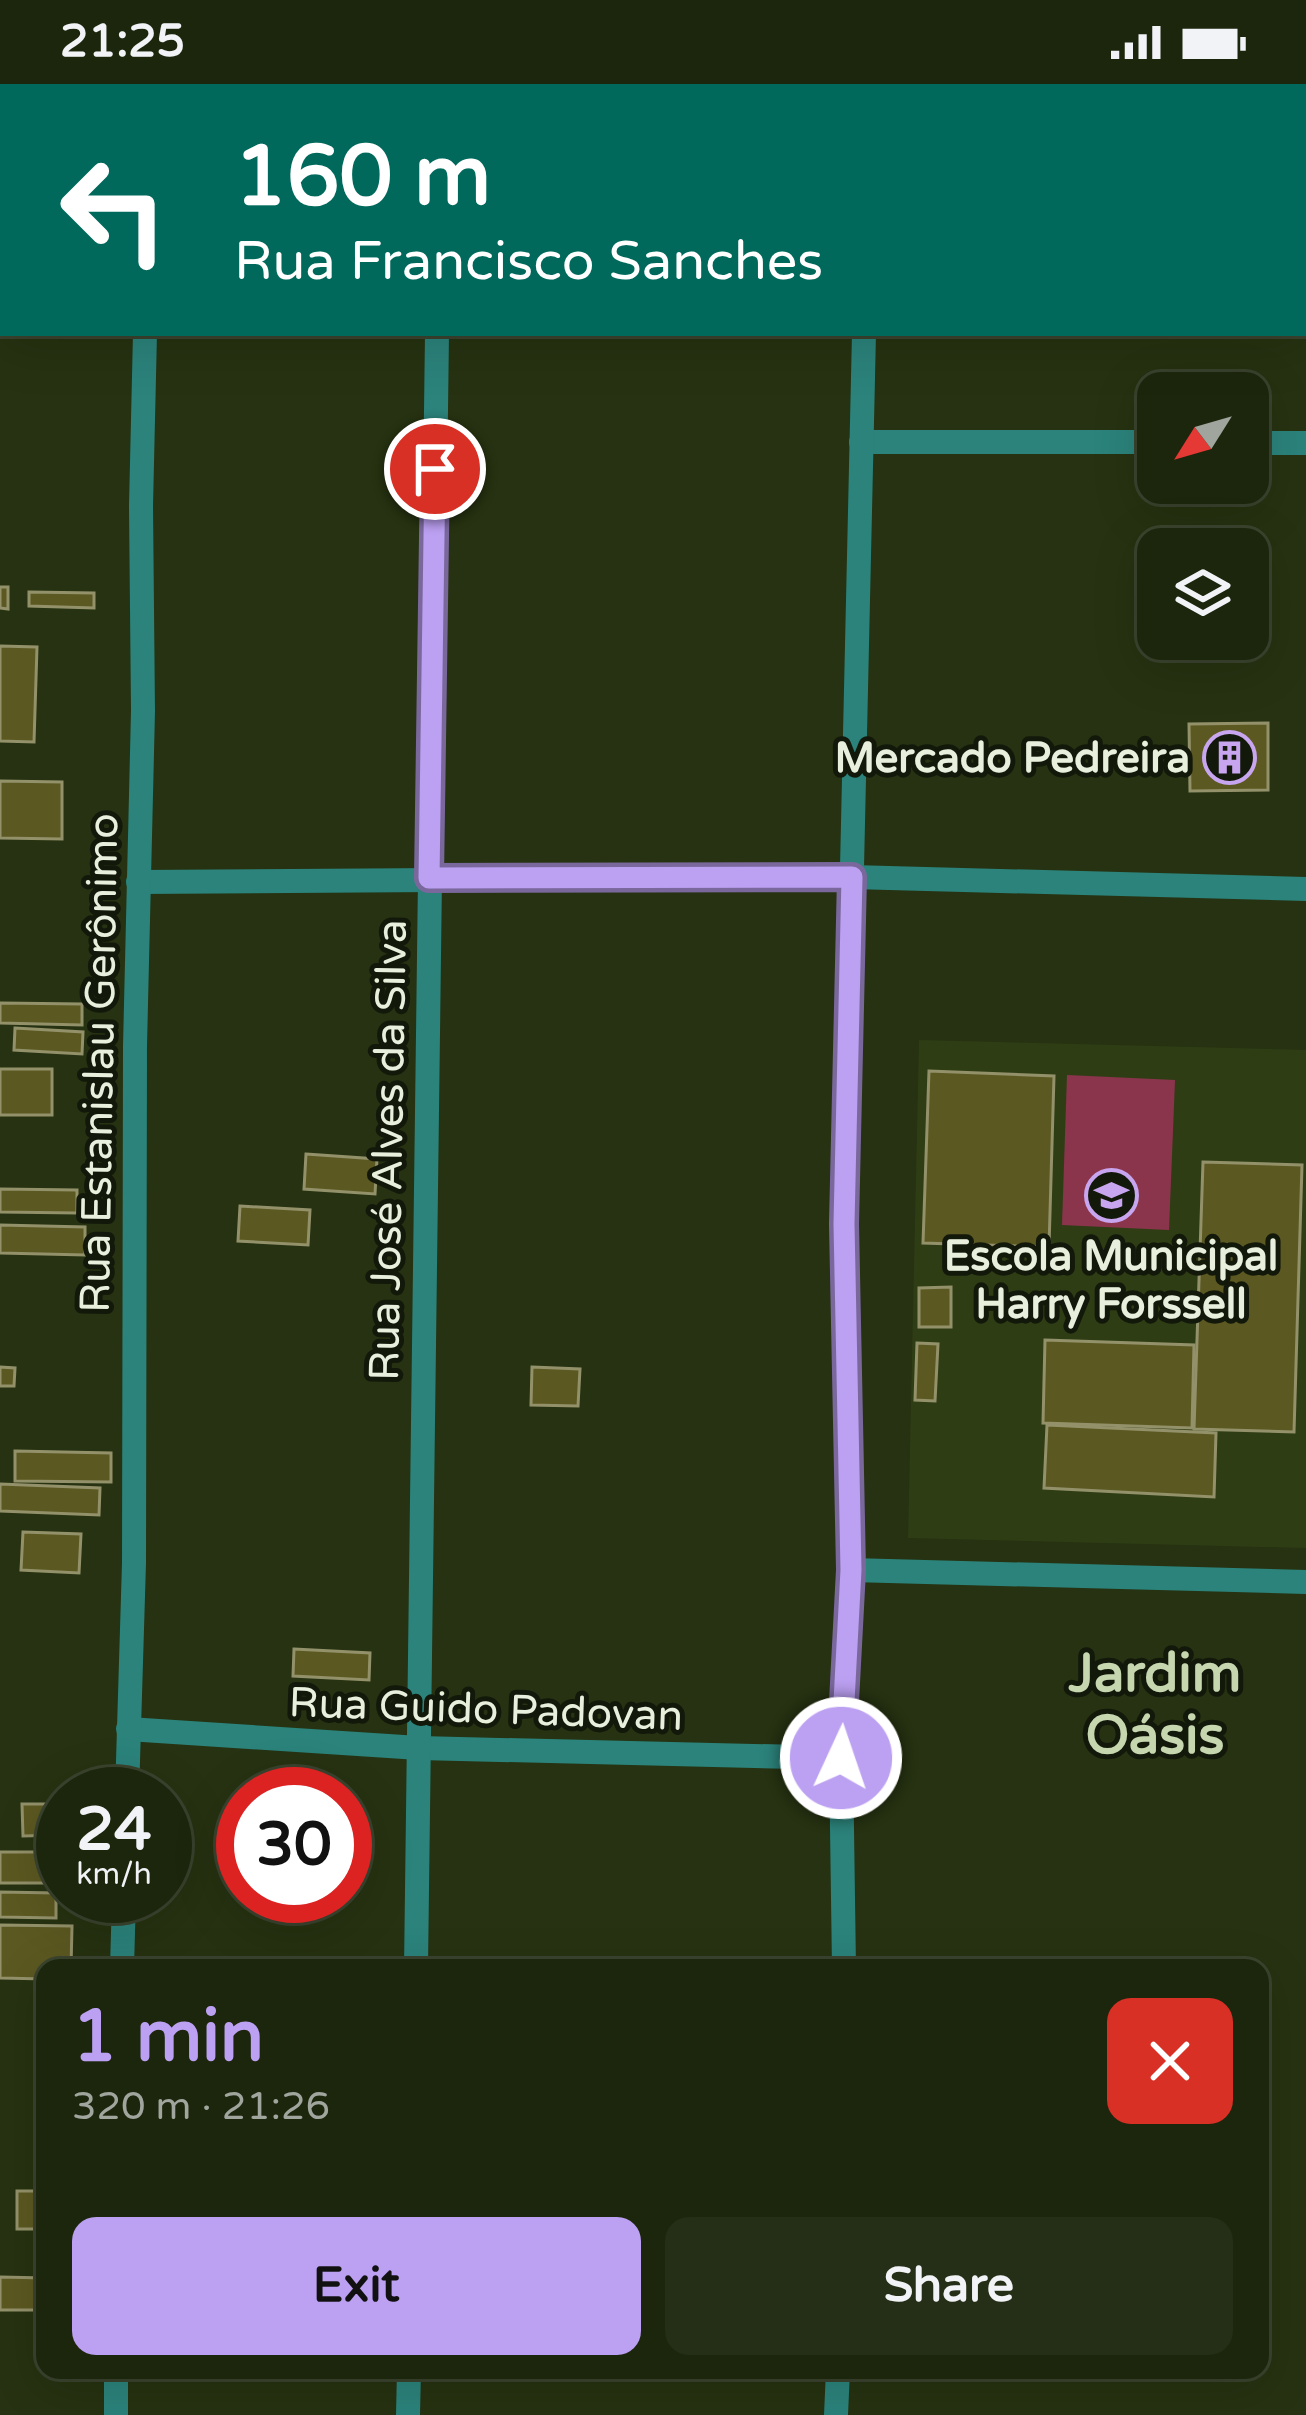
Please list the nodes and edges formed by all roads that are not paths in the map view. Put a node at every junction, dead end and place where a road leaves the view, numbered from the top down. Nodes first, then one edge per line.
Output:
1 (145, 336) edge
2 (436, 336) edge
3 (864, 336) edge
4 (861, 442) junction
5 (1137, 442) edge
6 (1269, 443) edge
7 (1306, 443) edge
8 (852, 877) junction
9 (429, 878) junction
10 (138, 882) junction
11 (1306, 889) edge
12 (851, 1570) junction
13 (1306, 1582) edge
14 (128, 1729) junction
15 (419, 1748) junction
16 (841, 1758) junction
17 (127, 1767) edge
18 (123, 1923) edge
19 (122, 1959) edge
20 (416, 1959) edge
21 (844, 1959) edge
22 (116, 2379) edge
23 (409, 2379) edge
24 (838, 2379) edge
25 (116, 2415) edge
26 (408, 2415) edge
27 (836, 2415) edge

1 - 10 street, Rua Estanislau Gerônimo
2 - 9 street, Rua José Alves da Silva
3 - 4 street
4 - 5 street
4 - 8 street
6 - 7 street
8 - 9 street
8 - 11 street
8 - 12 street
9 - 10 street
9 - 15 street, Rua José Alves da Silva
10 - 14 street, Rua Estanislau Gerônimo
12 - 13 street
12 - 16 street
14 - 15 street, Rua Guido Padovan
14 - 17 street, Rua Estanislau Gerônimo
15 - 16 street, Rua Guido Padovan
15 - 20 street, Rua José Alves da Silva
16 - 21 street
18 - 19 street
22 - 25 street
23 - 26 street
24 - 27 street

